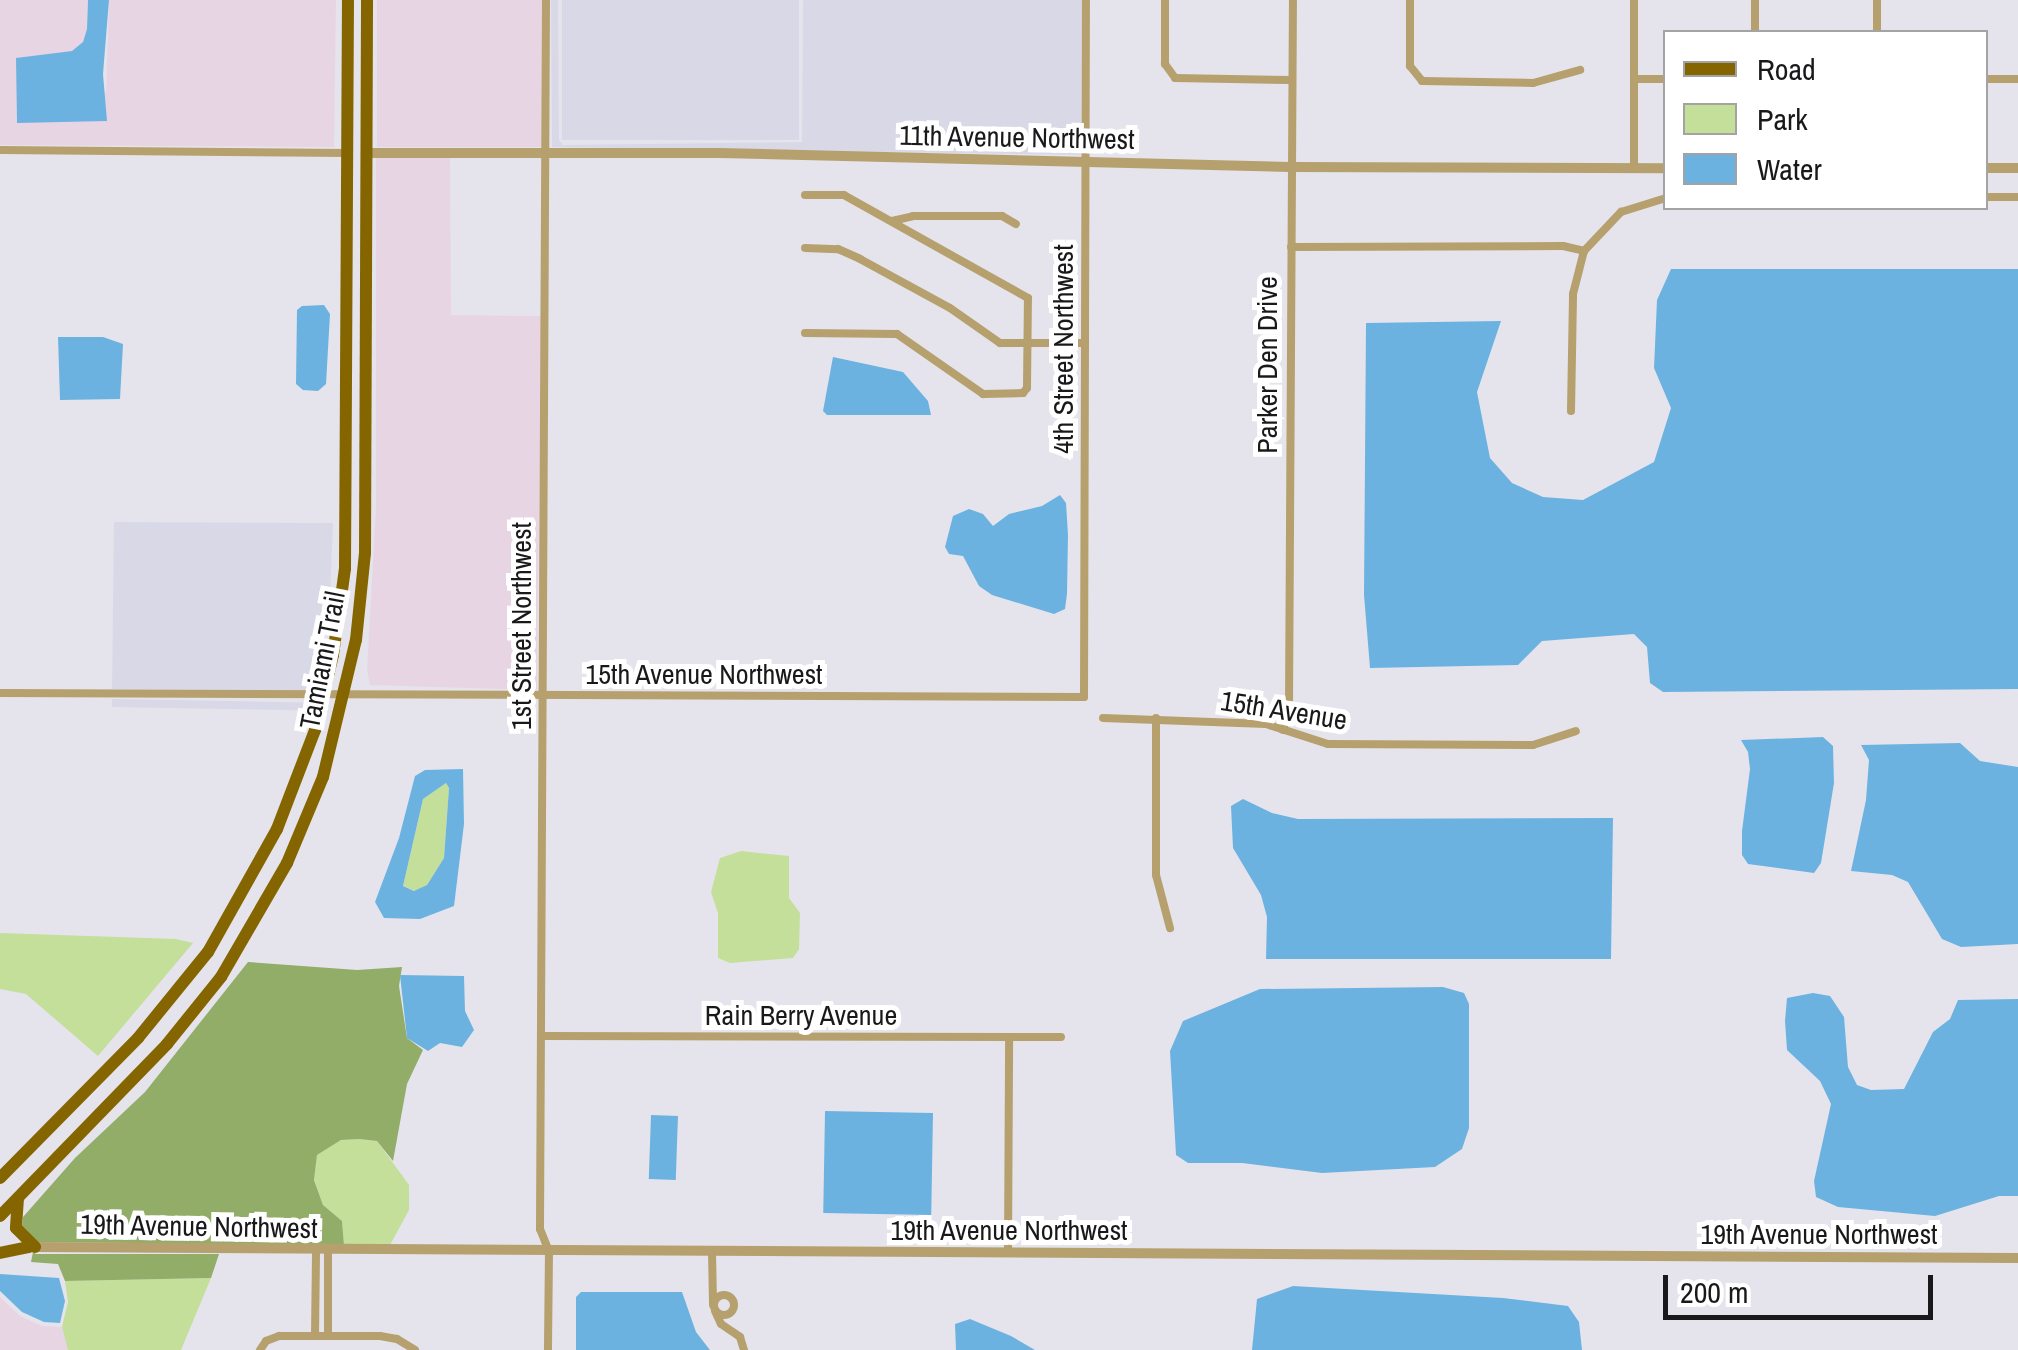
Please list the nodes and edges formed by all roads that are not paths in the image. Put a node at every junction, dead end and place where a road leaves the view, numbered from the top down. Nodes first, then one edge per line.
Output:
1 (348, 0) edge
2 (368, 0) edge
3 (546, 0) edge
4 (1086, 0) edge
5 (1165, 0) edge
6 (1292, 0) edge
7 (1410, 0) edge
8 (1634, 0) edge
9 (1756, 0) edge
10 (1877, 0) edge
11 (1756, 30) edge
12 (1877, 30) edge
13 (1580, 70) dead end
14 (1634, 79) junction
15 (1663, 79) edge
16 (1988, 79) edge
17 (2018, 79) edge
18 (1292, 80) junction
19 (348, 129) junction
20 (0, 150) edge
21 (548, 152) junction
22 (348, 153) junction
23 (366, 153) junction
24 (1085, 160) junction
25 (1290, 167) junction
26 (1634, 168) junction
27 (1663, 168) edge
28 (1988, 168) edge
29 (2018, 168) edge
30 (805, 195) dead end
31 (1988, 197) edge
32 (2018, 197) edge
33 (1663, 199) edge
34 (366, 202) junction
35 (892, 221) junction
36 (1016, 224) dead end
37 (805, 248) dead end
38 (1291, 248) junction
39 (1584, 251) junction
40 (805, 333) dead end
41 (1028, 343) junction
42 (1085, 343) junction
43 (347, 364) junction
44 (367, 364) junction
45 (1571, 411) dead end
46 (346, 482) junction
47 (366, 484) junction
48 (0, 693) edge
49 (346, 693) junction
50 (324, 695) junction
51 (543, 696) junction
52 (1084, 697) joint
53 (1103, 718) dead end
54 (1156, 718) junction
55 (1283, 730) junction
56 (1576, 732) dead end
57 (1170, 928) dead end
58 (541, 1036) junction
59 (1061, 1037) dead end
60 (1009, 1038) junction
61 (114, 1064) junction
62 (132, 1082) junction
63 (0, 1178) edge
64 (19, 1196) junction
65 (0, 1216) edge
66 (32, 1247) junction
67 (0, 1250) edge
68 (322, 1250) junction
69 (549, 1250) junction
70 (712, 1251) junction
71 (1008, 1253) junction
72 (2018, 1258) edge
73 (711, 1282) junction
74 (315, 1288) junction
75 (328, 1288) junction
76 (723, 1295) junction
77 (714, 1308) junction
78 (731, 1312) junction
79 (730, 1330) junction
80 (315, 1336) junction
81 (328, 1336) junction
82 (260, 1350) edge
83 (415, 1350) edge
84 (548, 1350) edge
85 (744, 1350) edge

1 - 19 main road, Tamiami Trail
2 - 23 main road, Tamiami Trail
3 - 21 street, 1st Street Northwest
4 - 24 street, 4th Street Northwest
5 - 18 street
6 - 18 street, Parker Den Drive
7 - 13 street
8 - 14 street
9 - 11 street
10 - 12 street
14 - 15 street
14 - 26 street
16 - 17 street
18 - 25 street, Parker Den Drive
19 - 22 main road, Tamiami Trail
19 - 23 main road
20 - 22 street
21 - 23 street, 11th Avenue Northwest
21 - 24 street, 11th Avenue Northwest
21 - 51 street, 1st Street Northwest
22 - 34 main road
22 - 43 main road, Tamiami Trail
23 - 34 main road, Tamiami Trail
24 - 25 street, 11th Avenue Northwest
24 - 42 street, 4th Street Northwest
25 - 26 street, 11th Avenue Northwest
25 - 38 street, Parker Den Drive
26 - 27 street, 11th Avenue Northwest
28 - 29 street
30 - 35 street
31 - 32 street
33 - 39 street
34 - 44 main road, Tamiami Trail
35 - 36 street
35 - 41 street
37 - 41 street
38 - 39 street
38 - 55 street, Parker Den Drive
39 - 45 street
40 - 41 street
41 - 42 street
42 - 52 street, 4th Street Northwest
43 - 44 main road
43 - 46 main road, Tamiami Trail
44 - 47 main road, Tamiami Trail
46 - 47 main road
46 - 50 main road, Tamiami Trail
47 - 49 main road, Tamiami Trail
48 - 50 street, 15th Avenue Northwest
49 - 50 street, 15th Avenue Northwest
49 - 51 street, 15th Avenue Northwest
49 - 62 main road, Tamiami Trail
50 - 61 main road, Tamiami Trail
51 - 52 street, 15th Avenue Northwest
51 - 58 street, 1st Street Northwest
53 - 54 street, 15th Avenue
54 - 55 street, 15th Avenue
54 - 57 street
55 - 56 street, 15th Avenue
58 - 60 street, Rain Berry Avenue
58 - 69 street, 1st Street Northwest
59 - 60 street, Rain Berry Avenue
60 - 71 street
61 - 62 street
61 - 63 main road, Tamiami Trail
62 - 64 main road, Tamiami Trail
64 - 65 main road, Tamiami Trail
64 - 66 main road
66 - 67 main road
66 - 68 street, 19th Avenue Northwest
68 - 69 street, 19th Avenue Northwest
68 - 74 street
68 - 75 street
69 - 70 street, 19th Avenue Northwest
69 - 84 street, 1st Street Northwest
70 - 71 street, 19th Avenue Northwest
70 - 73 street
71 - 72 street, 19th Avenue Northwest
73 - 76 street
73 - 77 street
74 - 75 street
74 - 80 street
75 - 81 street
76 - 77 street
76 - 78 street
77 - 78 street
77 - 79 street
78 - 79 street
79 - 85 street
80 - 81 street
80 - 82 street
81 - 83 street

